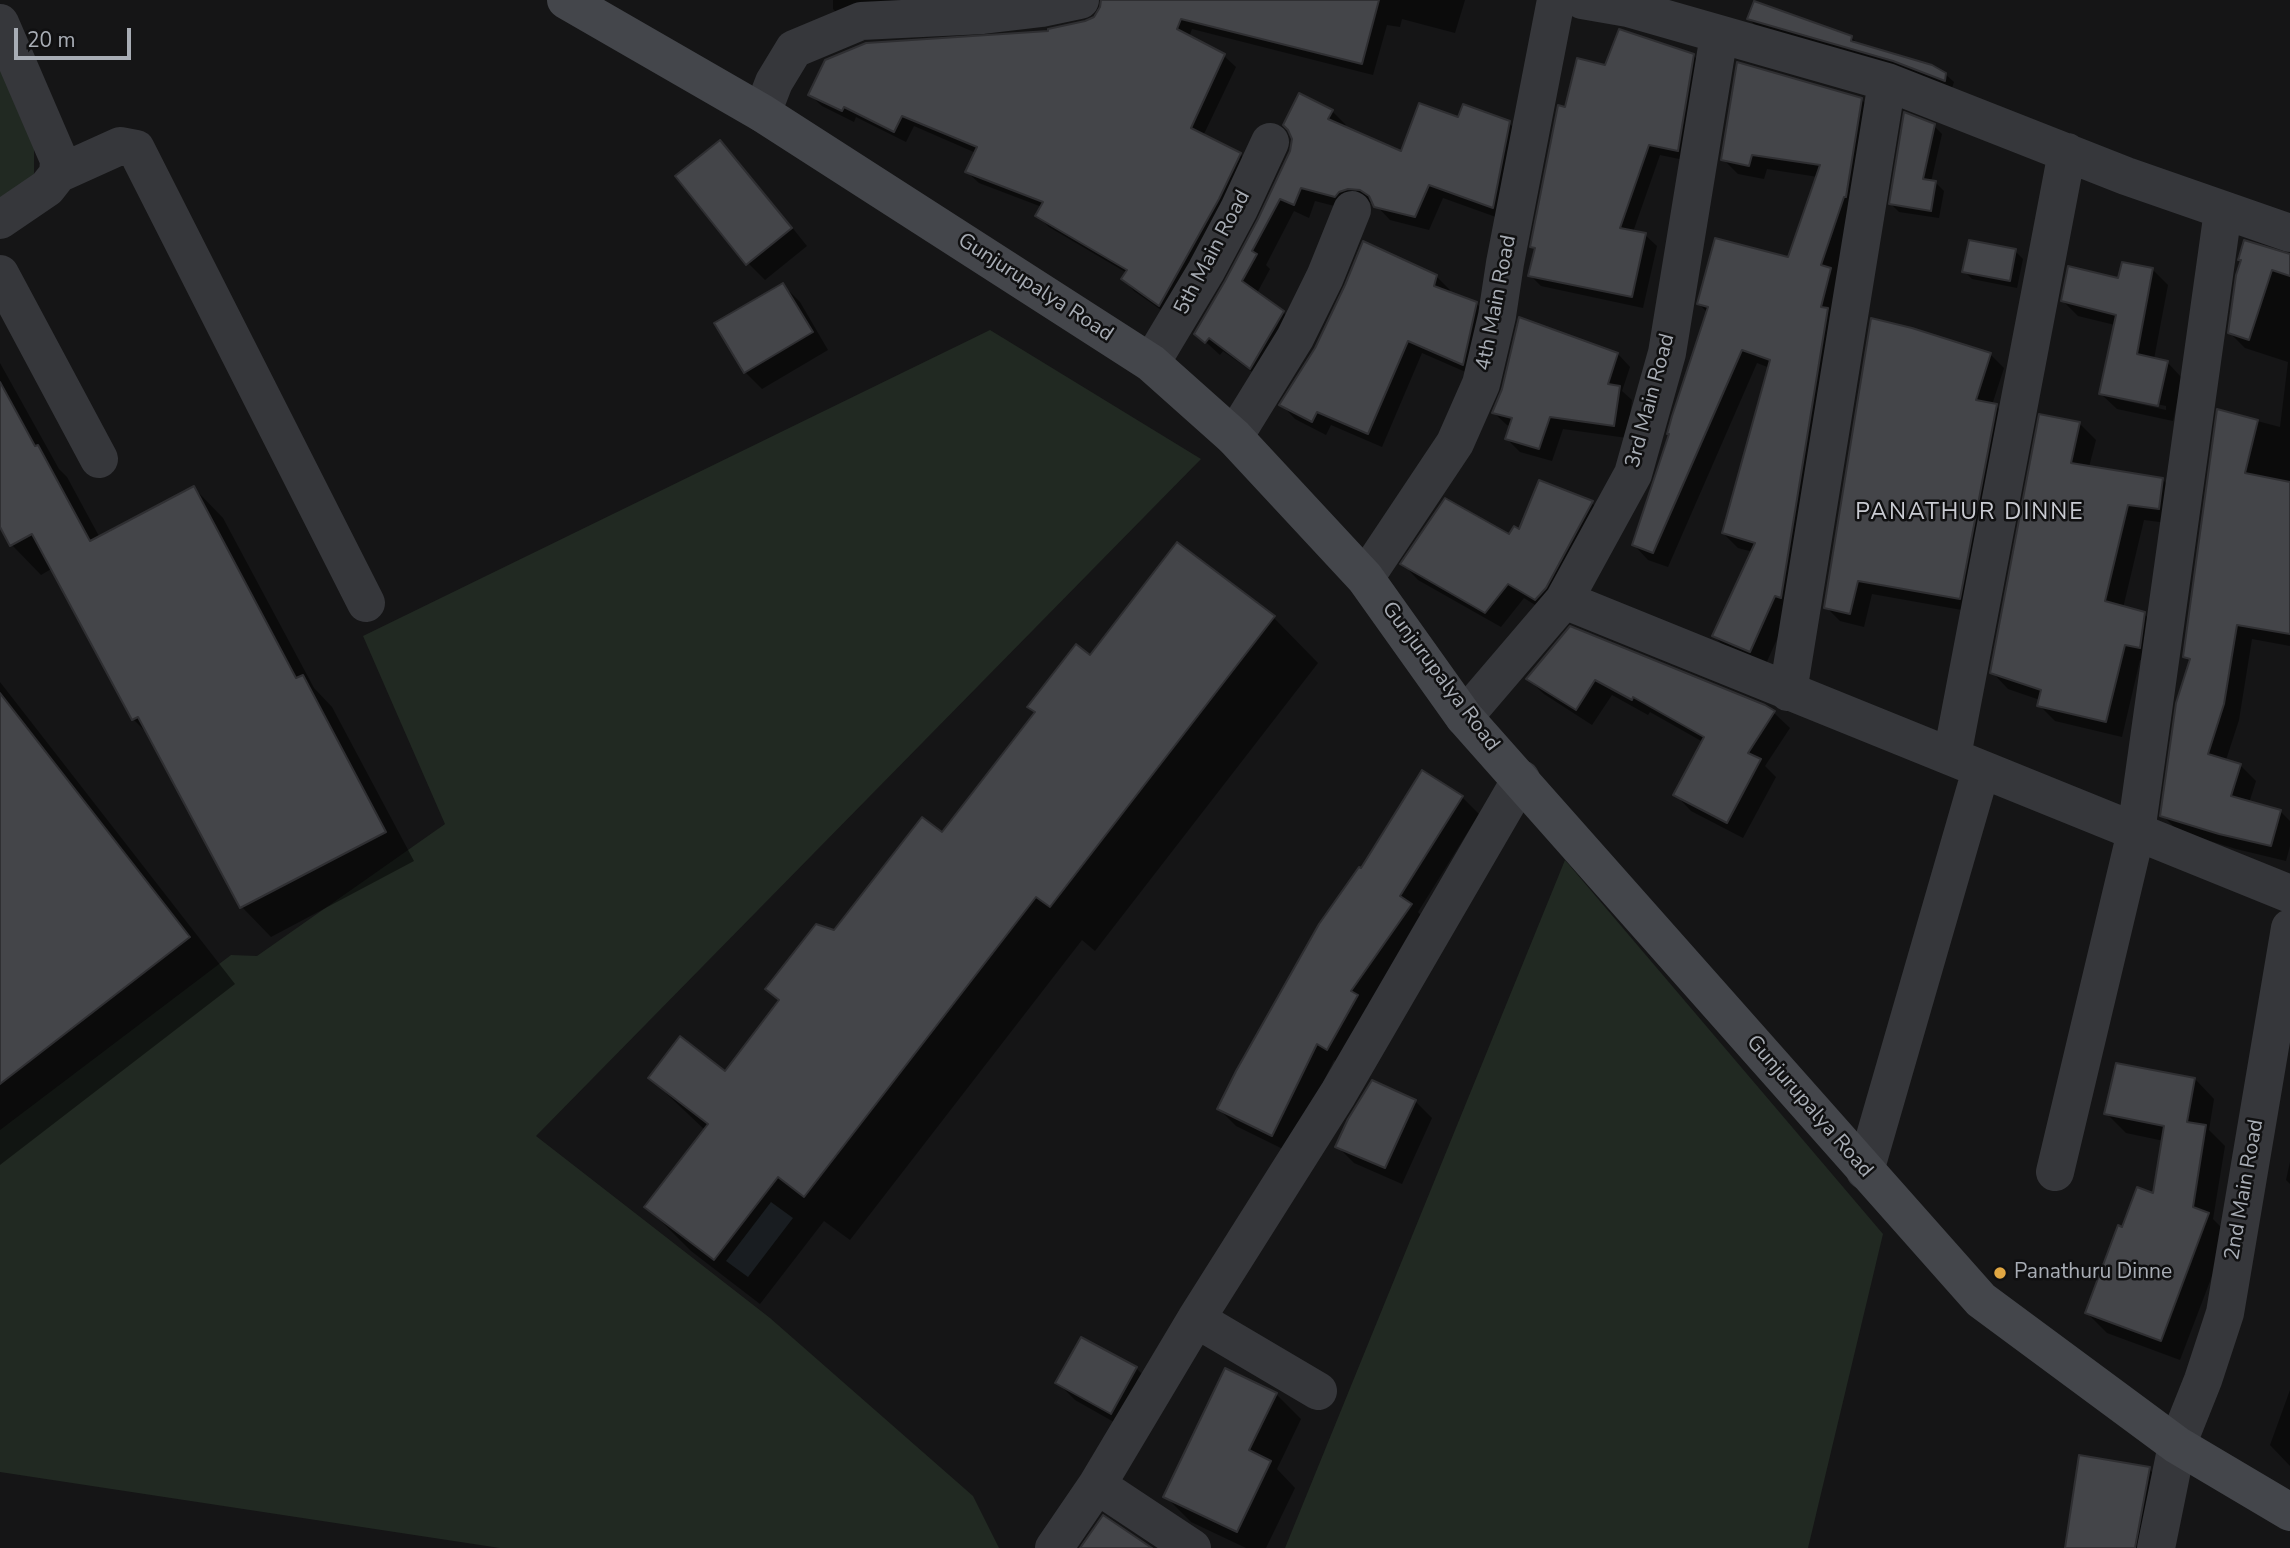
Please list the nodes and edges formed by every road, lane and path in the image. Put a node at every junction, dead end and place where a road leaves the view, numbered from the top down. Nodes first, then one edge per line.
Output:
1 (566, 0) edge
2 (1080, 0) edge
3 (1556, 0) edge
4 (1582, 0) edge
5 (0, 23) edge
6 (1719, 35) junction
7 (1887, 82) junction
8 (762, 113) junction
9 (1270, 142) dead end
10 (2067, 152) junction
11 (58, 174) junction
12 (1352, 211) dead end
13 (2223, 211) junction
14 (0, 220) edge
15 (2290, 233) edge
16 (0, 274) edge
17 (1152, 363) junction
18 (1234, 437) junction
19 (99, 458) dead end
20 (1365, 578) junction
21 (1564, 600) junction
22 (366, 603) dead end
23 (1788, 692) junction
24 (1464, 717) junction
25 (1966, 763) junction
26 (1521, 779) junction
27 (2136, 832) junction
28 (2290, 894) edge
29 (2290, 928) edge
30 (1865, 1171) junction
31 (2055, 1172) dead end
32 (1196, 1319) junction
33 (1318, 1391) dead end
34 (2177, 1445) junction
35 (1097, 1485) junction
36 (2290, 1512) edge
37 (1054, 1548) edge
38 (1192, 1548) edge
39 (2156, 1548) edge

1 - 8 street, Gunjurupalya Road
2 - 8 street
3 - 20 street, 4th Main Road
4 - 6 street
5 - 11 street
6 - 7 street
6 - 21 street, 3rd Main Road
7 - 10 street
7 - 23 street
8 - 17 street, Gunjurupalya Road
9 - 17 street, 5th Main Road
10 - 13 street
10 - 25 street
11 - 14 street
11 - 22 street
12 - 18 street
13 - 15 street
13 - 27 street
16 - 19 street
17 - 18 street, Gunjurupalya Road
18 - 20 street, Gunjurupalya Road
20 - 24 street, Gunjurupalya Road
21 - 23 street
21 - 24 street, 3rd Main Road
23 - 25 street
24 - 26 street, Gunjurupalya Road
25 - 27 street
25 - 30 street
26 - 30 street, Gunjurupalya Road
26 - 32 street
27 - 28 street
27 - 31 street
29 - 34 street, 2nd Main Road
30 - 34 street, Gunjurupalya Road
32 - 33 street
32 - 35 street
34 - 36 street, Gunjurupalya Road
34 - 39 street, 2nd Main Road
35 - 37 street
35 - 38 street

